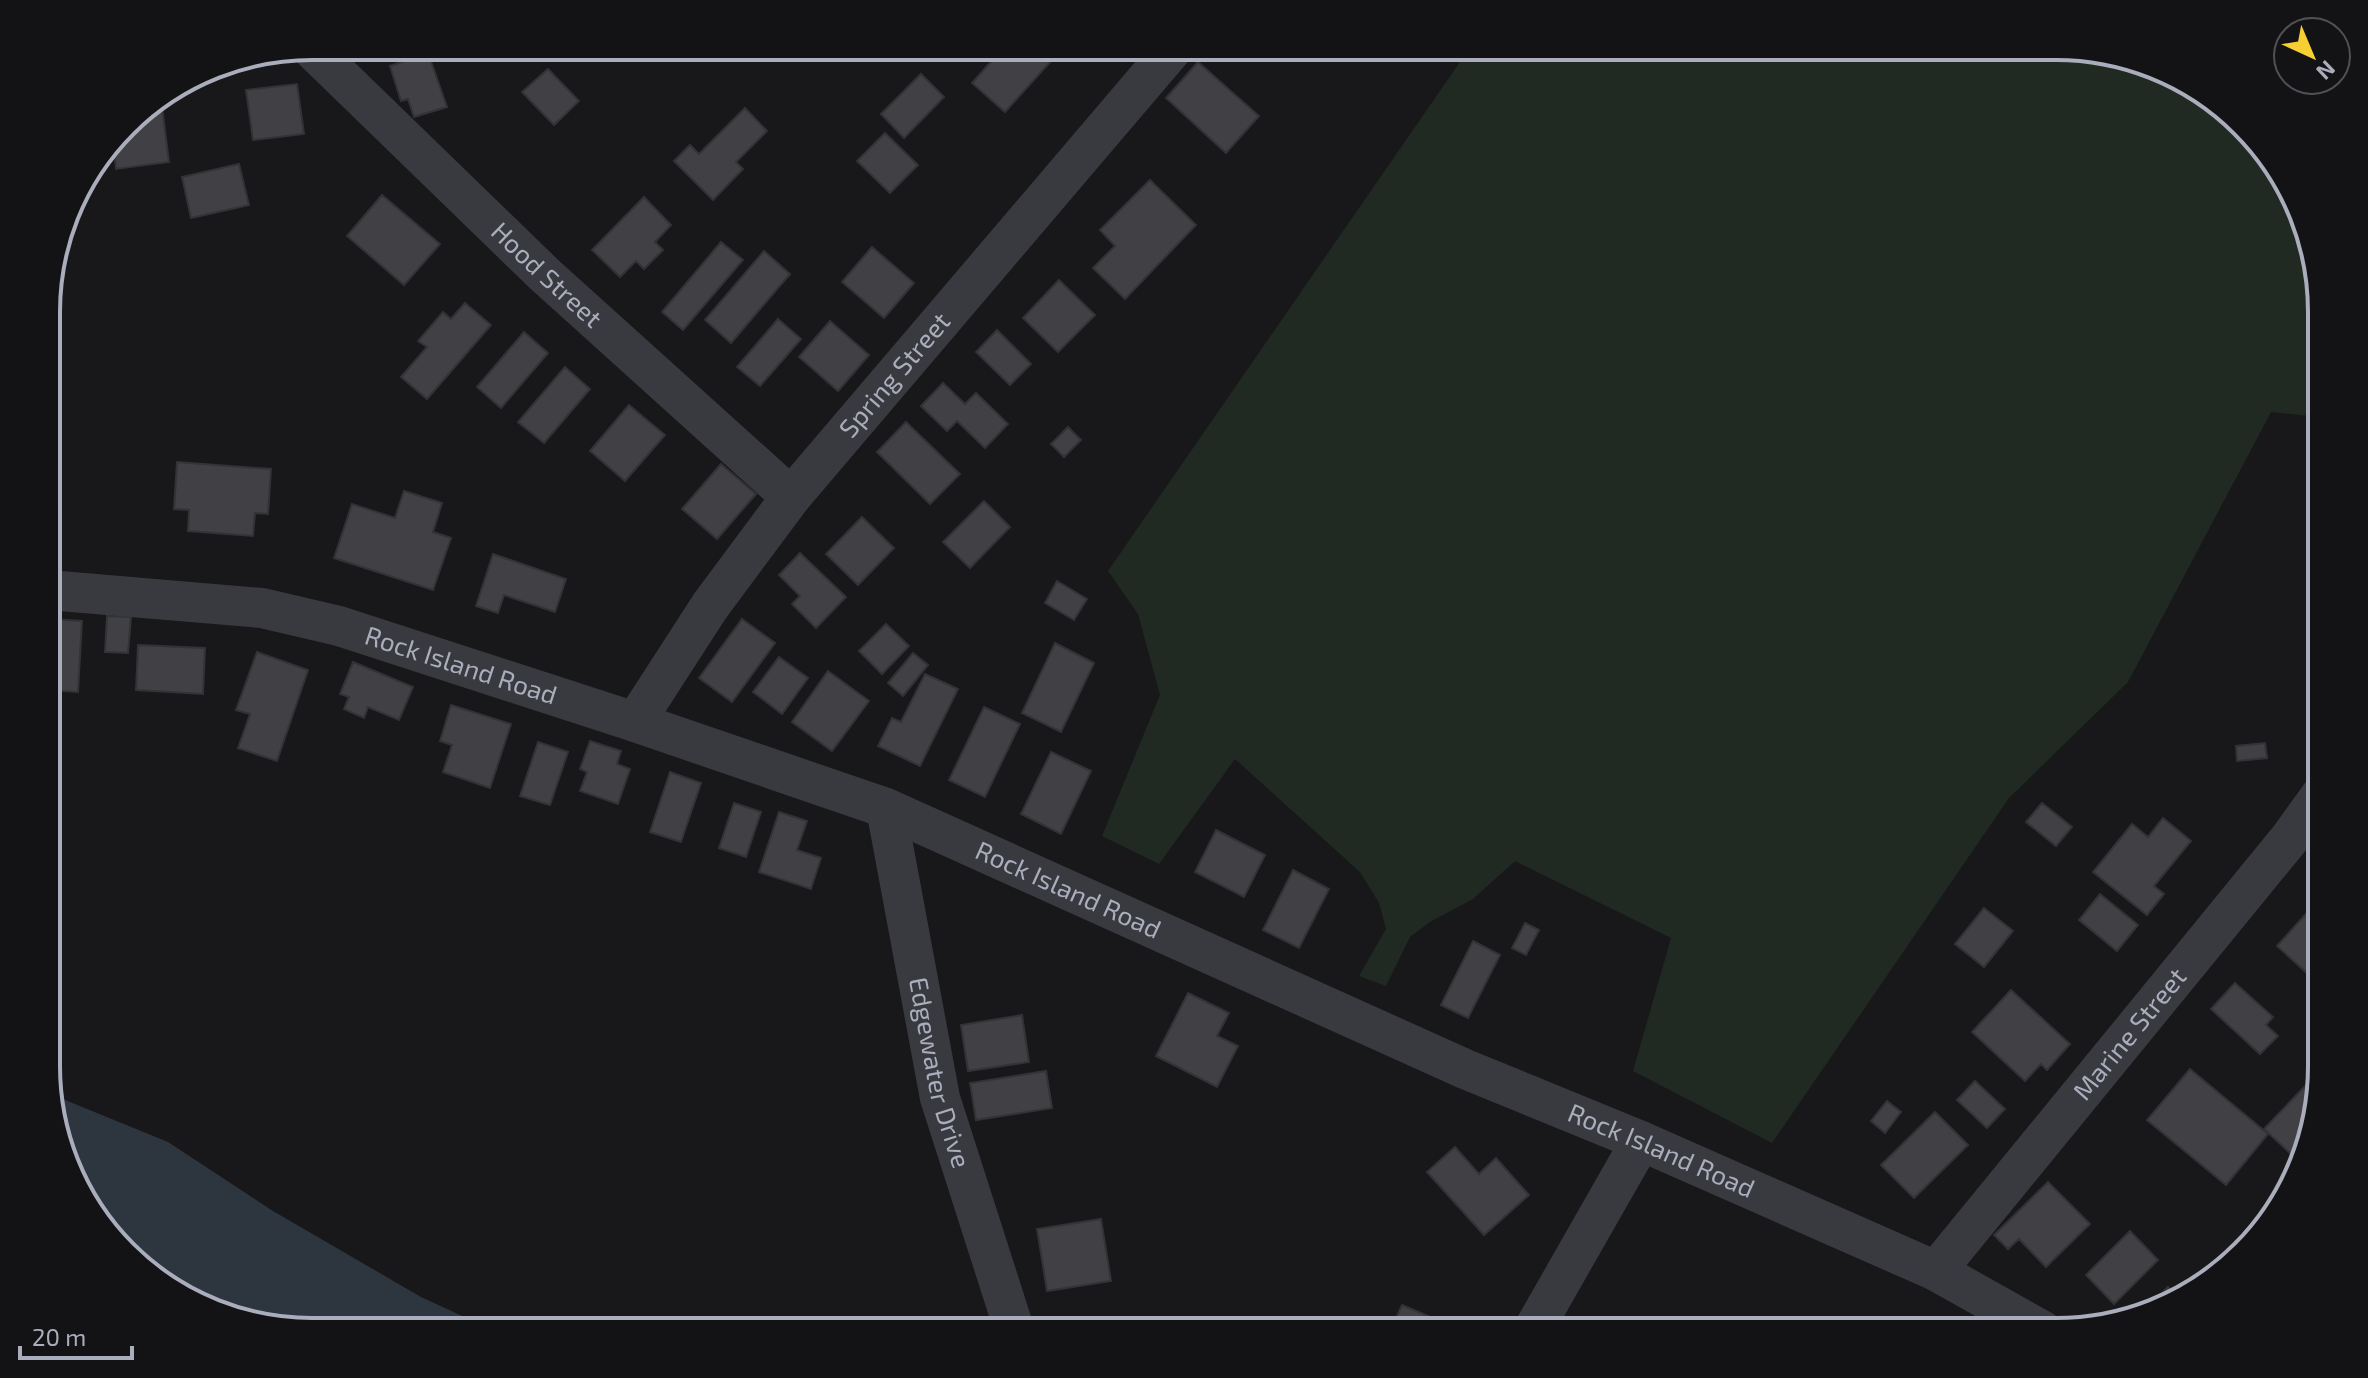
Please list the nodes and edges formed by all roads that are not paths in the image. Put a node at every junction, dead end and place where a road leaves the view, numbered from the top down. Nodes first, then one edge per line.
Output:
1 (323, 60) edge
2 (1163, 60) edge
3 (791, 497) junction
4 (60, 591) edge
5 (635, 722) junction
6 (886, 808) junction
7 (2307, 814) edge
8 (1641, 1141) junction
9 (1936, 1271) junction
10 (1540, 1317) edge
11 (2018, 1317) edge
12 (1010, 1318) edge

1 - 3 street, Hood Street
2 - 3 street, Spring Street
3 - 5 street, Spring Street
4 - 5 street, Rock Island Road
5 - 6 street, Rock Island Road
6 - 8 street, Rock Island Road
6 - 12 street, Edgewater Drive
7 - 9 street, Marine Street
8 - 9 street, Rock Island Road
8 - 10 street
9 - 11 street, Rock Island Road

